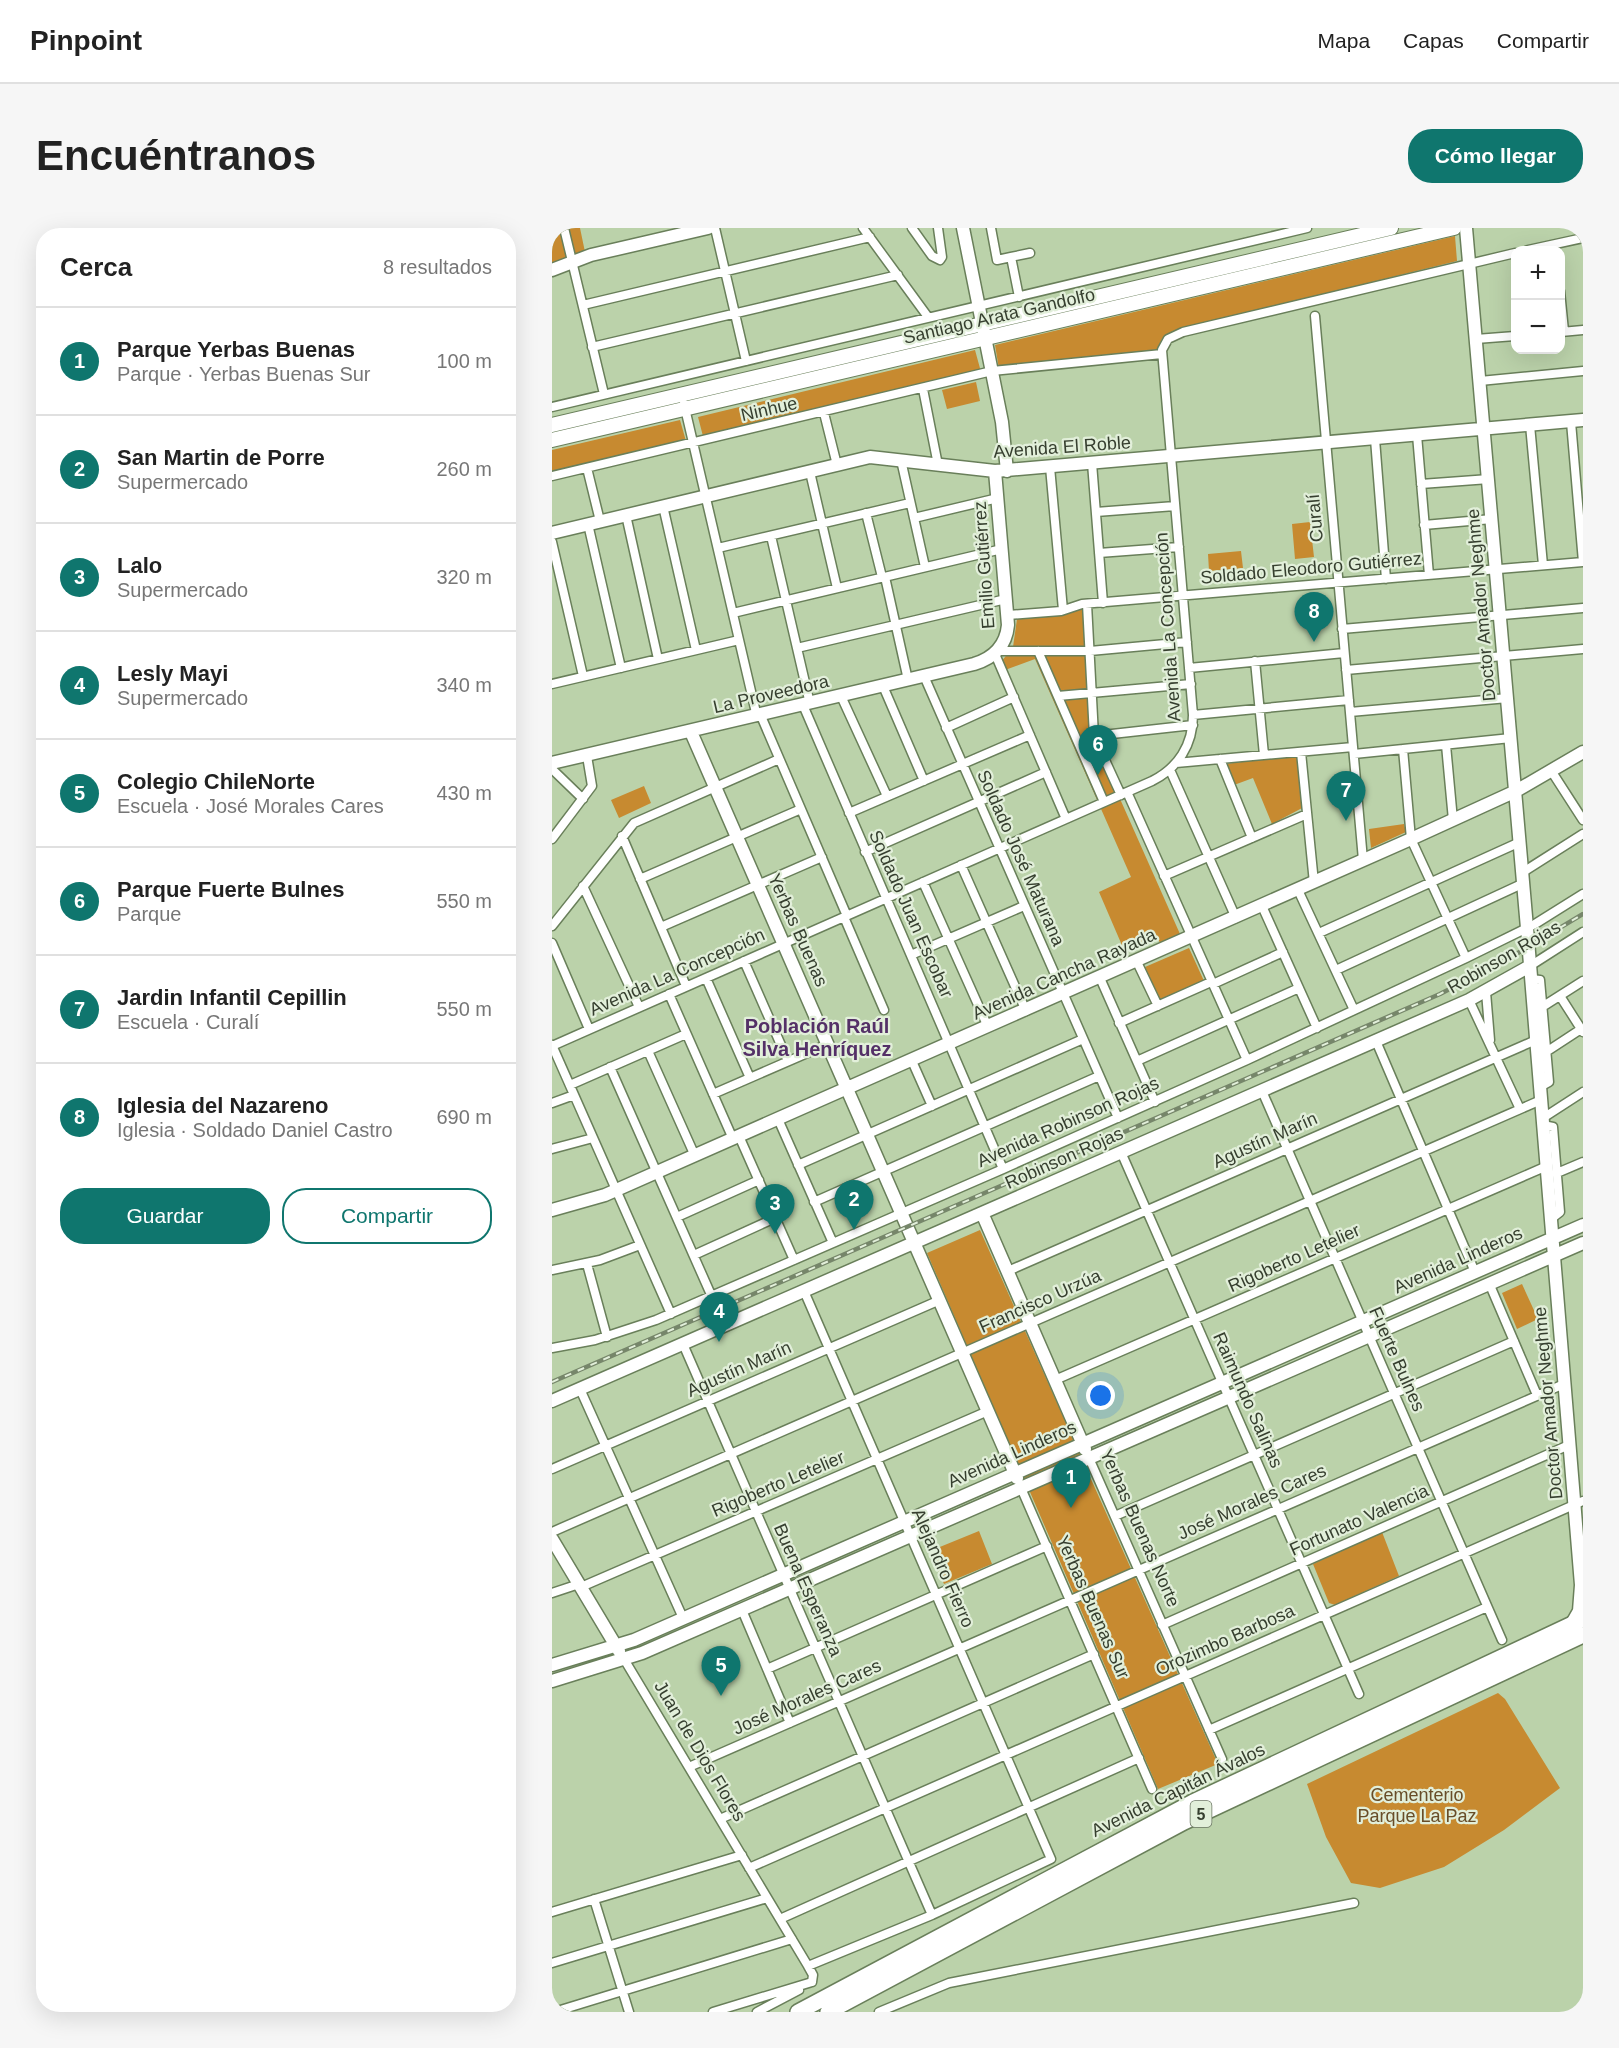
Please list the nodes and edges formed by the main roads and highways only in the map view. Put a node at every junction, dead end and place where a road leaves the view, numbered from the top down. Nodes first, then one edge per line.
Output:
1 (1391, 228) edge
2 (1454, 228) edge
3 (984, 332) junction
4 (552, 424) edge
5 (552, 440) edge
6 (1579, 1626) edge
7 (798, 2012) edge
8 (828, 2012) edge

1 - 3 main road, Santiago Arata Gandolfo
2 - 3 main road, Santiago Arata Gandolfo
3 - 4 main road, Santiago Arata Gandolfo
3 - 5 main road, Santiago Arata Gandolfo
6 - 7 highway, Avenida Capitán Ávalos / 5
6 - 8 highway, Avenida Capitán Ávalos / 5

